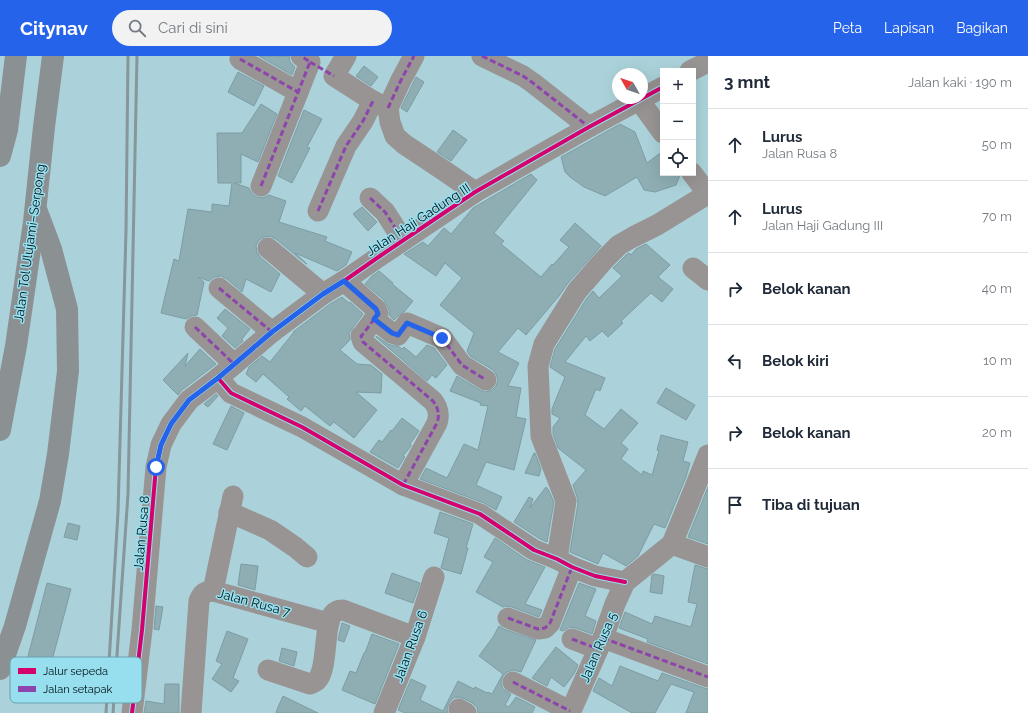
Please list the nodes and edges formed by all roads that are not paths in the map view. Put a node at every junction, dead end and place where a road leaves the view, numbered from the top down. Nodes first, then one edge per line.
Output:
1 (3, 56) edge
2 (16, 56) edge
3 (54, 56) edge
4 (346, 56) edge
5 (414, 56) edge
6 (482, 56) edge
7 (240, 59) dead end
8 (306, 59) edge
9 (0, 74) edge
10 (336, 78) junction
11 (660, 89) edge
12 (298, 92) junction
13 (648, 95) edge
14 (632, 104) edge
15 (642, 104) edge
16 (381, 105) junction
17 (589, 127) junction
18 (660, 129) edge
19 (0, 156) edge
20 (694, 176) edge
21 (261, 186) dead end
22 (475, 192) junction
23 (708, 194) edge
24 (370, 198) dead end
25 (36, 209) junction
26 (318, 211) dead end
27 (403, 240) junction
28 (268, 248) dead end
29 (344, 281) junction
30 (219, 288) dead end
31 (323, 294) junction
32 (374, 319) junction
33 (195, 327) dead end
34 (272, 332) junction
35 (234, 364) junction
36 (218, 378) junction
37 (486, 380) dead end
38 (0, 430) edge
39 (708, 455) edge
40 (403, 485) junction
41 (672, 544) junction
42 (307, 557) dead end
43 (708, 557) edge
44 (565, 563) junction
45 (434, 577) dead end
46 (626, 582) junction
47 (213, 591) junction
48 (508, 618) dead end
49 (329, 623) junction
50 (15, 626) junction
51 (415, 637) junction
52 (572, 639) dead end
53 (600, 644) junction
54 (0, 646) edge
55 (139, 657) edge
56 (0, 669) edge
57 (268, 670) dead end
58 (708, 677) edge
59 (513, 682) dead end
60 (133, 703) edge
61 (570, 712) edge
62 (132, 713) edge
63 (192, 713) edge
64 (384, 713) edge

1 - 9 highway
2 - 19 highway
3 - 25 highway, Jalan Tol Ulujami–Serpong
4 - 10 street
5 - 16 street
6 - 17 street
7 - 12 street
8 - 10 street
8 - 12 street
10 - 16 street
11 - 13 street, Jalan Haji Gadung III
12 - 21 street
14 - 17 street, Jalan Haji Gadung III
15 - 18 street
16 - 22 street
16 - 26 street
17 - 22 street, Jalan Haji Gadung III
20 - 23 street
22 - 27 street, Jalan Haji Gadung III
23 - 44 street
24 - 27 street
25 - 38 highway, Jalan Tol Ulujami–Serpong
25 - 50 highway
27 - 29 street, Jalan Haji Gadung III
28 - 31 street
29 - 31 street, Jalan Haji Gadung III
29 - 32 street
30 - 34 street
31 - 34 street, Jalan Haji Gadung III
32 - 37 street
32 - 40 street
33 - 35 street
34 - 35 street, Jalan Haji Gadung III
35 - 36 street, Jalan Haji Gadung III
36 - 40 street
36 - 55 street, Jalan Rusa 8
39 - 41 street
40 - 44 street
41 - 43 street
41 - 46 street
42 - 47 street
44 - 46 street
44 - 48 street
45 - 51 street, Jalan Rusa 6
46 - 53 street, Jalan Rusa 5
47 - 49 street, Jalan Rusa 7
47 - 63 street, Jalan Rusa 7
49 - 51 street
49 - 57 street
50 - 54 highway
50 - 56 highway
51 - 64 street, Jalan Rusa 6
52 - 53 street
53 - 58 street
53 - 61 street, Jalan Rusa 5
59 - 61 street
60 - 62 street, Jalan Rusa 8

